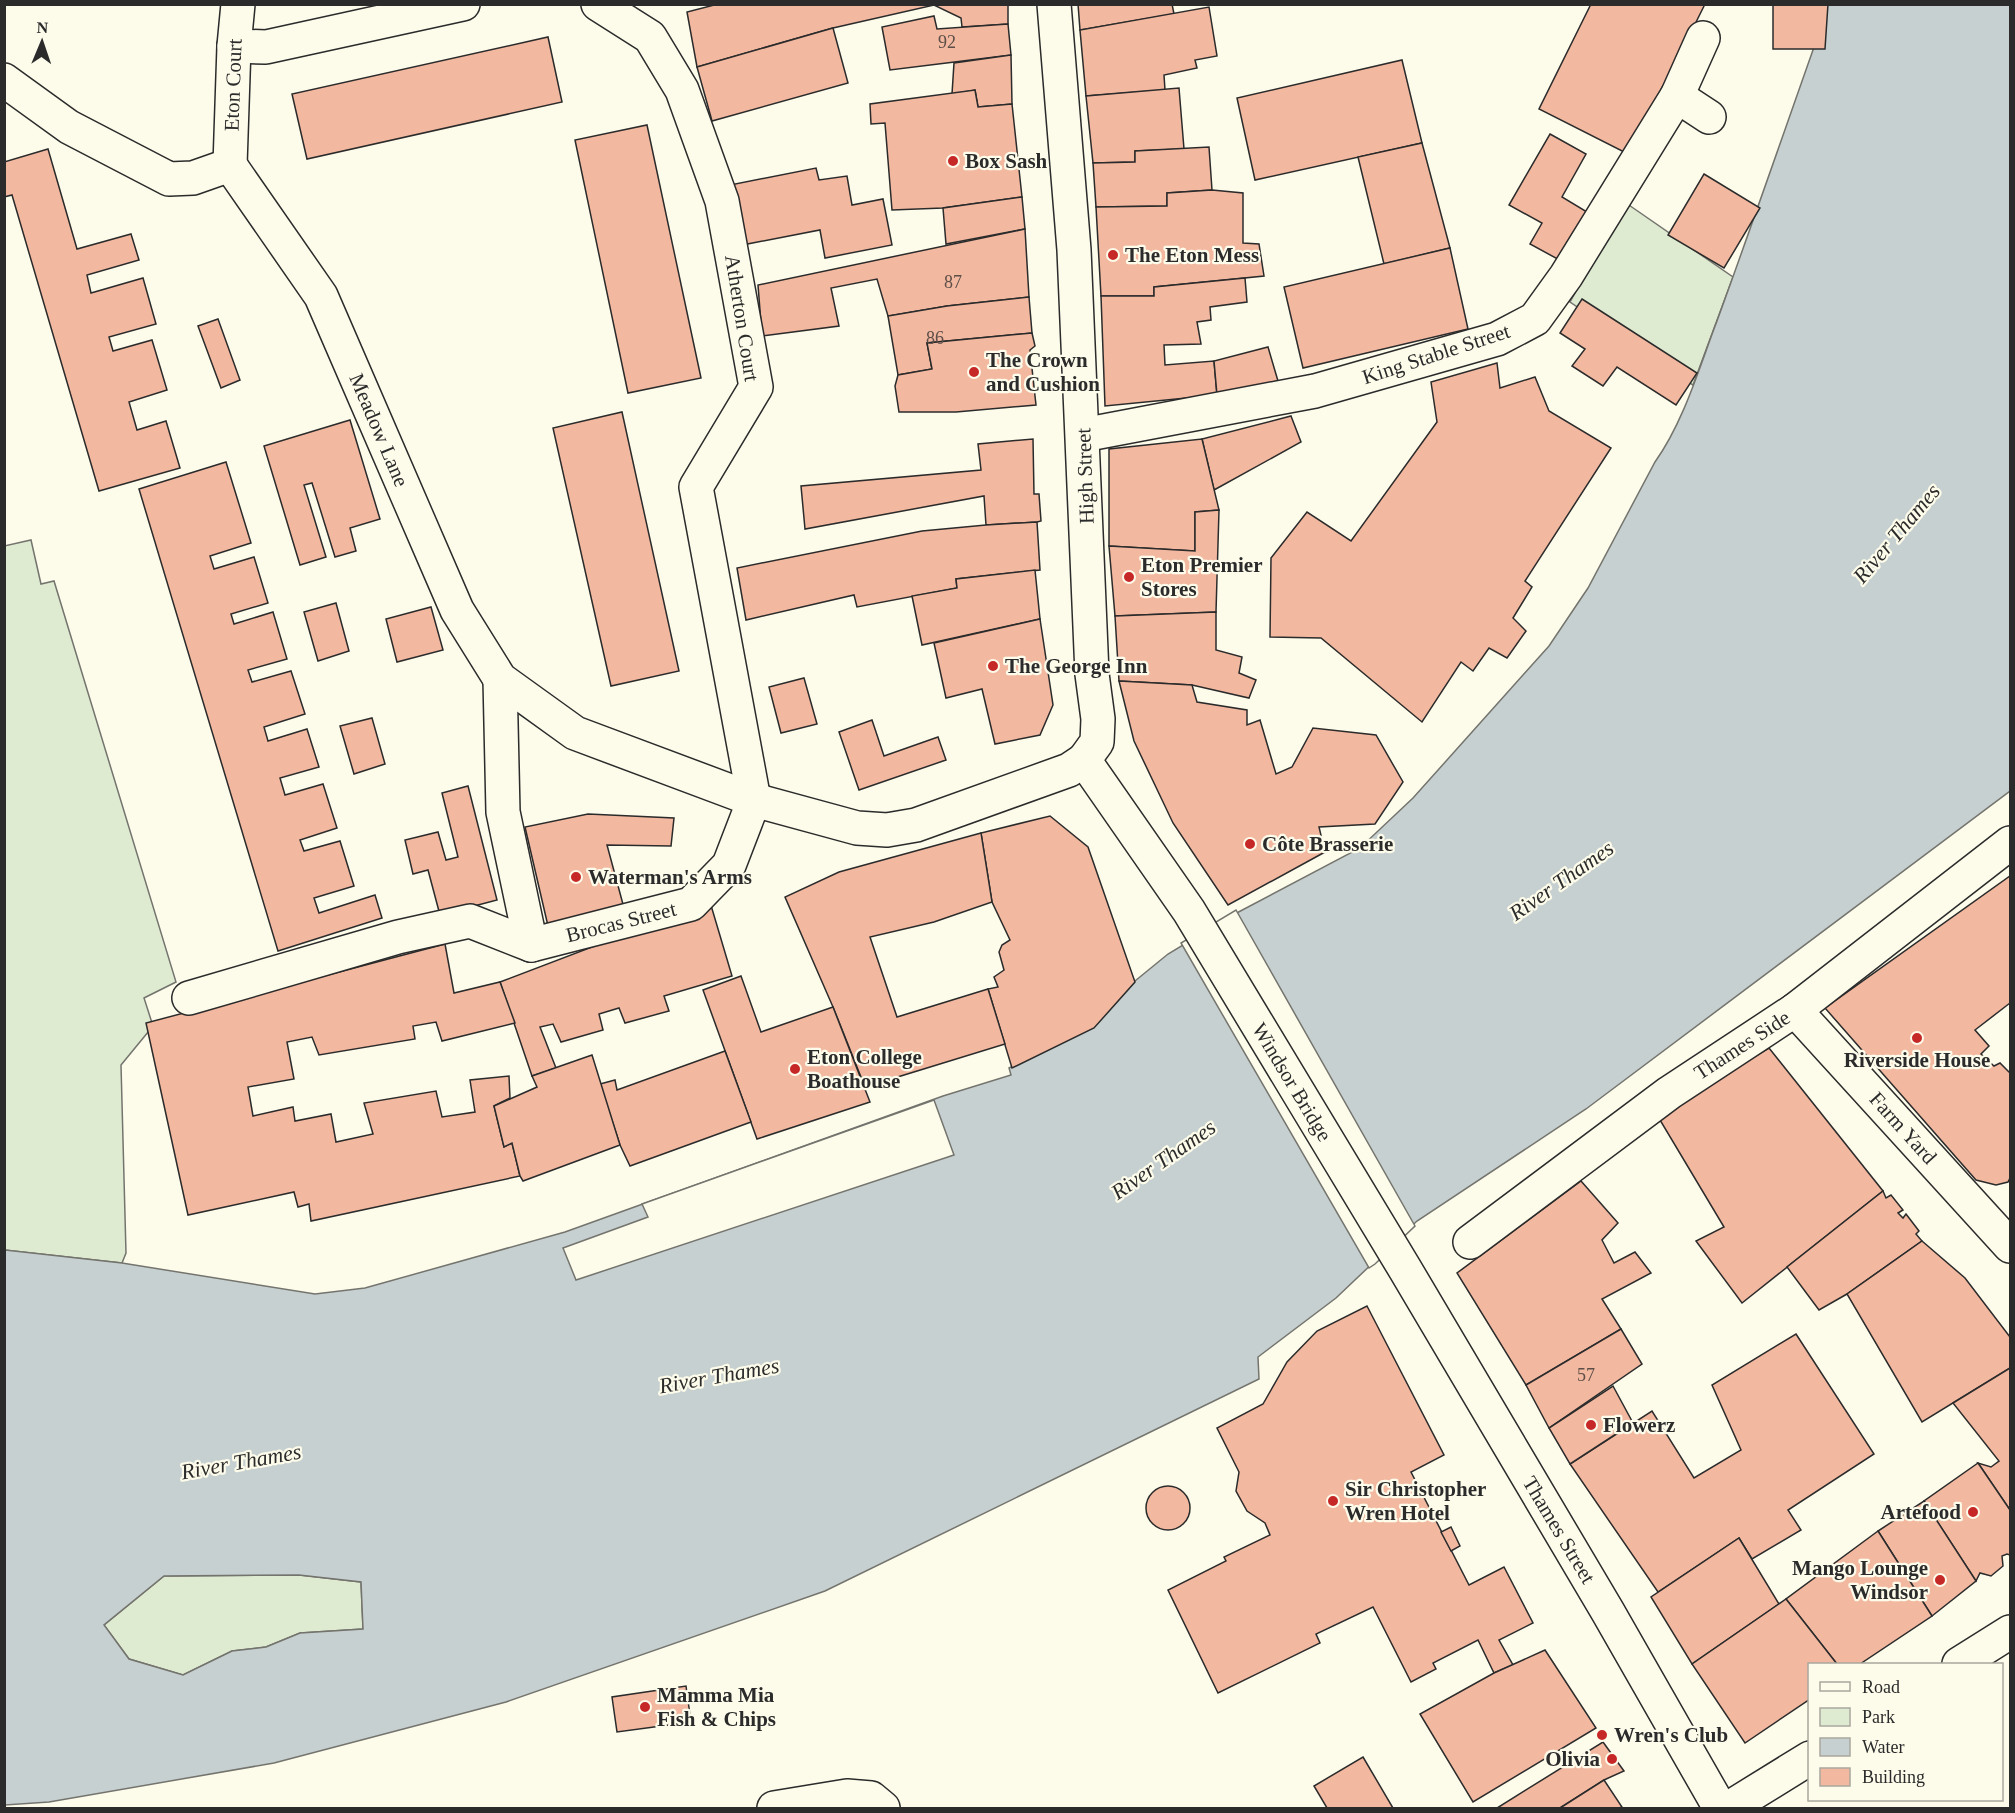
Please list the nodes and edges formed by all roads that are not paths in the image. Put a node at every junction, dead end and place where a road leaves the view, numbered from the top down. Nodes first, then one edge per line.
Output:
1 (237, 4) edge
2 (463, 4) edge
3 (598, 4) edge
4 (1054, 4) edge
5 (1703, 38) dead end
6 (234, 46) junction
7 (4, 80) edge
8 (1677, 96) junction
9 (1709, 117) dead end
10 (230, 165) junction
11 (1083, 435) junction
12 (500, 679) junction
13 (1084, 760) junction
14 (754, 800) junction
15 (2010, 843) edge
16 (531, 945) junction
17 (189, 999) dead end
18 (1795, 1010) junction
19 (1470, 1242) dead end
20 (2010, 1246) edge
21 (1396, 1254) joint
22 (2010, 1632) edge
23 (1962, 1663) edge
24 (1808, 1759) edge
25 (877, 1803) edge
26 (774, 1809) edge
27 (1720, 1809) edge
28 (1729, 1809) edge

1 - 6 street, Eton Court
2 - 6 street
3 - 14 street, Atherton Court
4 - 11 street, High Street
5 - 8 street, King Stable Street
6 - 10 street, Eton Court
7 - 10 street
8 - 9 street
8 - 11 street, King Stable Street
10 - 12 street, Meadow Lane
11 - 13 street, High Street
12 - 14 street, Meadow Lane
12 - 16 street
13 - 14 street
13 - 21 street, Windsor Bridge
14 - 16 street, Brocas Street
15 - 18 street, Thames Side
16 - 17 street
18 - 19 street, Thames Side
18 - 20 street, Farm Yard
21 - 27 street, Thames Street
22 - 23 street
24 - 28 street
25 - 26 street

